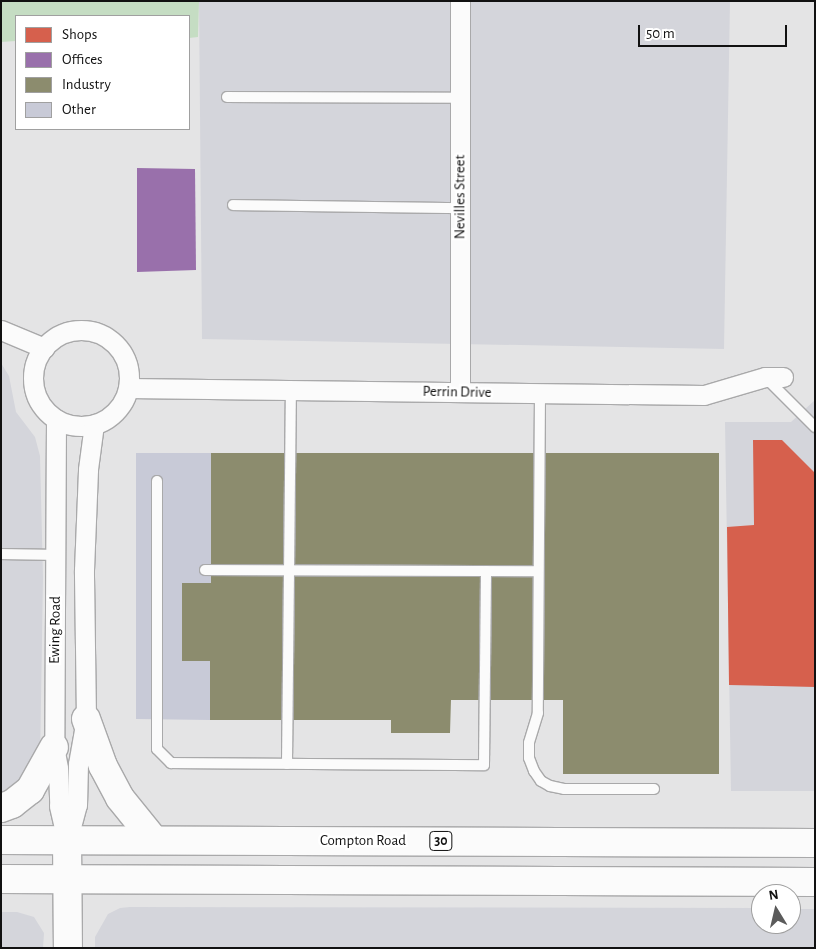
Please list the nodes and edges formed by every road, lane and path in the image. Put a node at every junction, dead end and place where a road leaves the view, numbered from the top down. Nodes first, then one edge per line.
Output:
1 (460, 1) edge
2 (227, 97) dead end
3 (460, 98) junction
4 (233, 206) dead end
5 (460, 208) junction
6 (1, 330) edge
7 (44, 348) junction
8 (774, 377) joint
9 (128, 388) junction
10 (291, 390) junction
11 (460, 392) junction
12 (540, 393) junction
13 (56, 419) junction
14 (94, 424) junction
15 (815, 427) edge
16 (157, 481) dead end
17 (1, 554) edge
18 (56, 555) junction
19 (205, 570) dead end
20 (290, 571) junction
21 (486, 571) junction
22 (538, 571) junction
23 (86, 719) junction
24 (54, 747) junction
25 (288, 764) junction
26 (654, 789) dead end
27 (1, 808) edge
28 (1, 840) edge
29 (67, 840) junction
30 (154, 840) junction
31 (815, 843) edge
32 (68, 878) junction
33 (1, 879) edge
34 (815, 882) edge
35 (68, 948) edge

1 - 3 street, Nevilles Street
2 - 3 lane
3 - 5 street, Nevilles Street
4 - 5 lane
5 - 11 street, Nevilles Street
6 - 7 street
7 - 9 street
7 - 13 street
8 - 12 street, Perrin Drive
8 - 15 lane
9 - 10 street, Perrin Drive
9 - 14 street
10 - 11 street, Perrin Drive
10 - 20 lane
11 - 12 street, Perrin Drive
12 - 22 lane
13 - 14 street
13 - 18 street, Ewing Road
14 - 23 street, Ewing Road
16 - 25 lane
17 - 18 lane
18 - 24 street, Ewing Road
19 - 20 lane
20 - 21 lane
20 - 25 lane
21 - 22 lane
21 - 25 lane
22 - 26 lane
23 - 29 street, Ewing Road
23 - 30 main road
24 - 27 main road
24 - 29 street, Ewing Road
28 - 29 main road, Compton Road / 30
29 - 30 main road, Compton Road / 30
29 - 32 main road, Ewing Road
30 - 31 main road, Compton Road / 30
32 - 33 main road
32 - 34 main road
32 - 35 main road, Ewing Road

